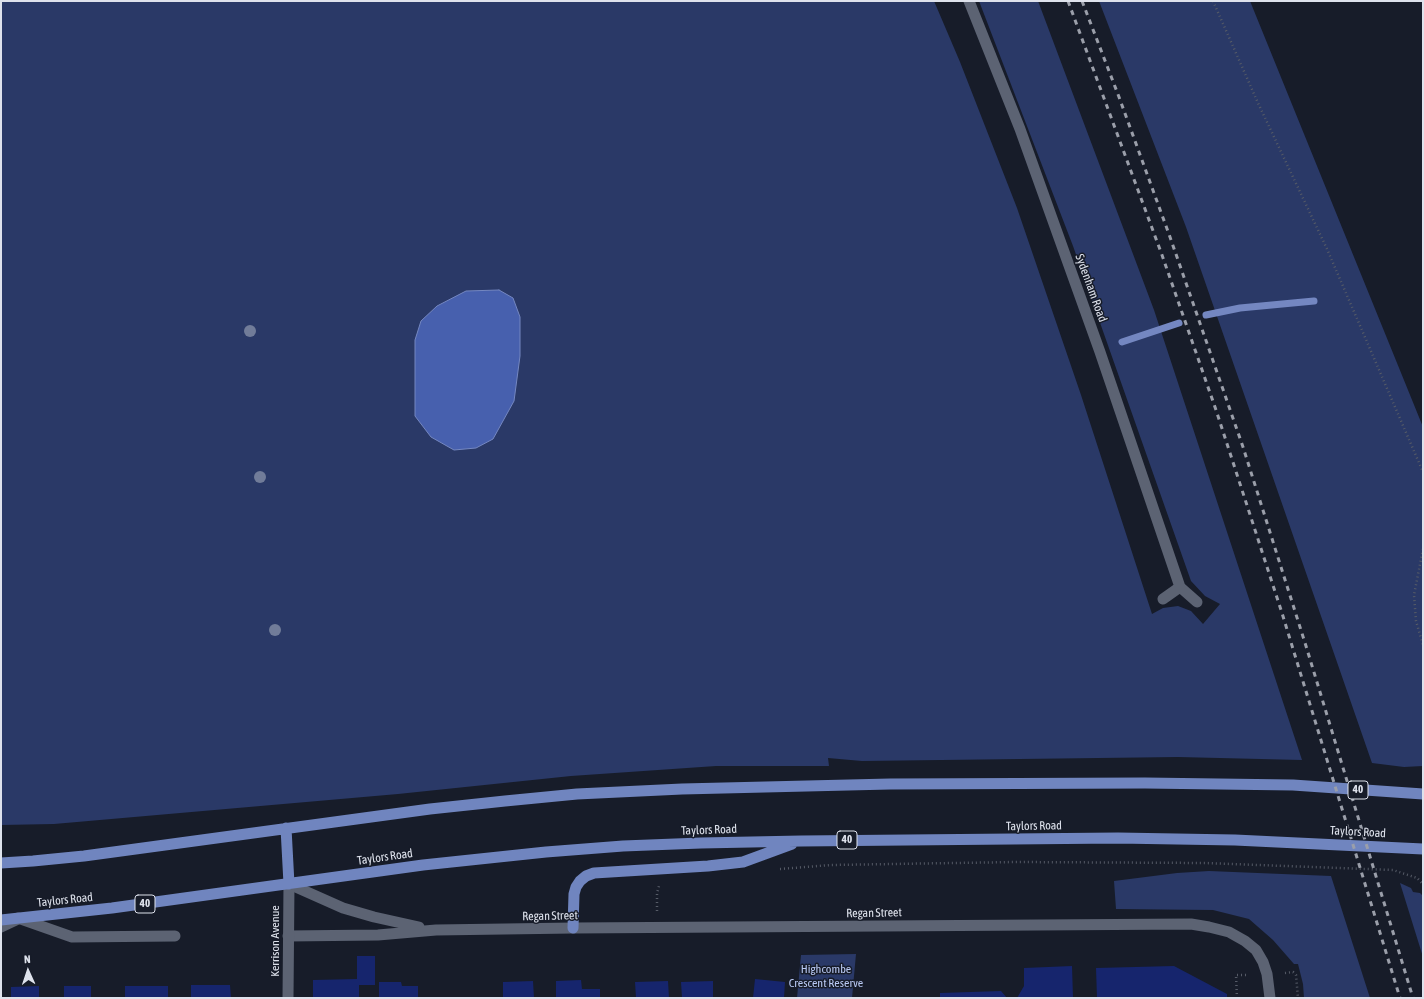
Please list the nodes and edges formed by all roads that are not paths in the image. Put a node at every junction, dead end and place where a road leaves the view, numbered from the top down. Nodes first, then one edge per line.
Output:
1 (969, 1) edge
2 (1180, 587) junction
3 (1163, 599) dead end
4 (1197, 602) dead end
5 (1423, 794) edge
6 (286, 828) junction
7 (800, 841) junction
8 (1423, 849) edge
9 (1, 863) edge
10 (289, 884) junction
11 (18, 918) junction
12 (1, 920) edge
13 (1, 927) edge
14 (573, 928) junction
15 (436, 930) junction
16 (175, 936) dead end
17 (288, 936) junction
18 (288, 998) edge
19 (1270, 998) edge

1 - 2 street, Sydenham Road
2 - 3 street
2 - 4 street
5 - 6 main road, 40
6 - 9 main road, 40
6 - 10 main road
7 - 8 main road, Taylors Road / 40
7 - 10 main road, Taylors Road / 40
7 - 14 main road
10 - 11 main road, Taylors Road / 40
10 - 15 street, Regan Street
10 - 17 street, Kerrison Avenue
11 - 12 main road, Taylors Road / 40
11 - 13 street
11 - 16 street
14 - 15 street, Regan Street
14 - 19 street, Regan Street
15 - 17 street, Regan Street
17 - 18 street, Kerrison Avenue

